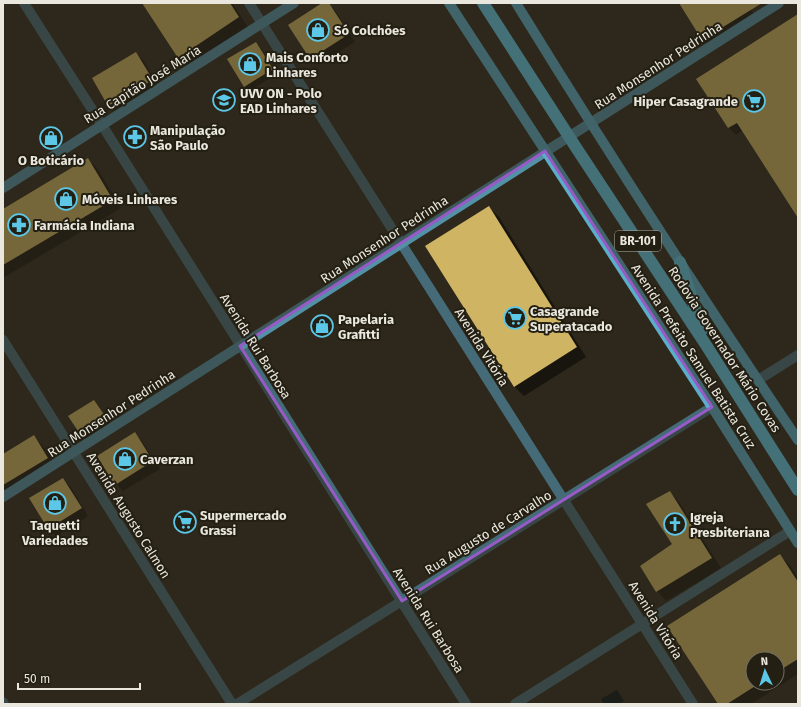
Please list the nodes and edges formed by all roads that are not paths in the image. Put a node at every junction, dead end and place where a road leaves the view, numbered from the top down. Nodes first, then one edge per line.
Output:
1 (24, 3) edge
2 (250, 3) edge
3 (294, 3) edge
4 (449, 3) edge
5 (483, 3) edge
6 (516, 3) edge
7 (778, 3) edge
8 (262, 23) junction
9 (590, 124) junction
10 (102, 125) junction
11 (569, 137) junction
12 (545, 151) junction
13 (3, 188) edge
14 (401, 243) junction
15 (680, 262) junction
16 (3, 340) edge
17 (706, 345) junction
18 (240, 346) junction
19 (798, 355) edge
20 (758, 380) junction
21 (712, 407) junction
22 (798, 440) edge
23 (74, 452) junction
24 (798, 490) edge
25 (3, 497) edge
26 (564, 500) junction
27 (790, 531) junction
28 (798, 543) edge
29 (402, 601) junction
30 (642, 624) junction
31 (232, 704) edge
32 (237, 704) edge
33 (466, 704) edge
34 (515, 704) edge
35 (693, 704) edge

1 - 10 street, Avenida Rui Barbosa
2 - 8 street, Avenida Vitória
3 - 8 main road, Rua Capitão José Maria
4 - 12 main road, Avenida Prefeito Samuel Batista Cruz
5 - 11 highway, Rodovia Governador Mário Covas / BR-101
6 - 9 main road
7 - 9 main road, Rua Monsenhor Pedrinha
8 - 10 main road, Rua Capitão José Maria
8 - 14 street, Avenida Vitória
9 - 11 main road, Rua Monsenhor Pedrinha
9 - 15 main road
10 - 13 main road, Rua Capitão José Maria
10 - 18 street, Avenida Rui Barbosa
11 - 12 main road, Rua Monsenhor Pedrinha
11 - 17 highway, Rodovia Governador Mário Covas / BR-101
12 - 14 main road, Rua Monsenhor Pedrinha
12 - 21 main road, Avenida Prefeito Samuel Batista Cruz
14 - 18 main road, Rua Monsenhor Pedrinha
14 - 26 street, Avenida Vitória
15 - 17 highway
15 - 20 main road
16 - 23 street, Avenida Augusto Calmon
17 - 24 highway, Rodovia Governador Mário Covas / BR-101
18 - 23 main road, Rua Monsenhor Pedrinha
18 - 29 street, Avenida Rui Barbosa
19 - 20 street
20 - 22 main road
21 - 26 street, Rua Augusto de Carvalho
21 - 27 main road, Avenida Prefeito Samuel Batista Cruz
23 - 25 main road, Rua Monsenhor Pedrinha
23 - 31 street, Avenida Augusto Calmon
26 - 29 street, Rua Augusto de Carvalho
26 - 30 street, Avenida Vitória
27 - 28 main road, Avenida Prefeito Samuel Batista Cruz
27 - 30 street
29 - 32 street, Rua Augusto de Carvalho
29 - 33 street, Avenida Rui Barbosa
30 - 34 street
30 - 35 street, Avenida Vitória

